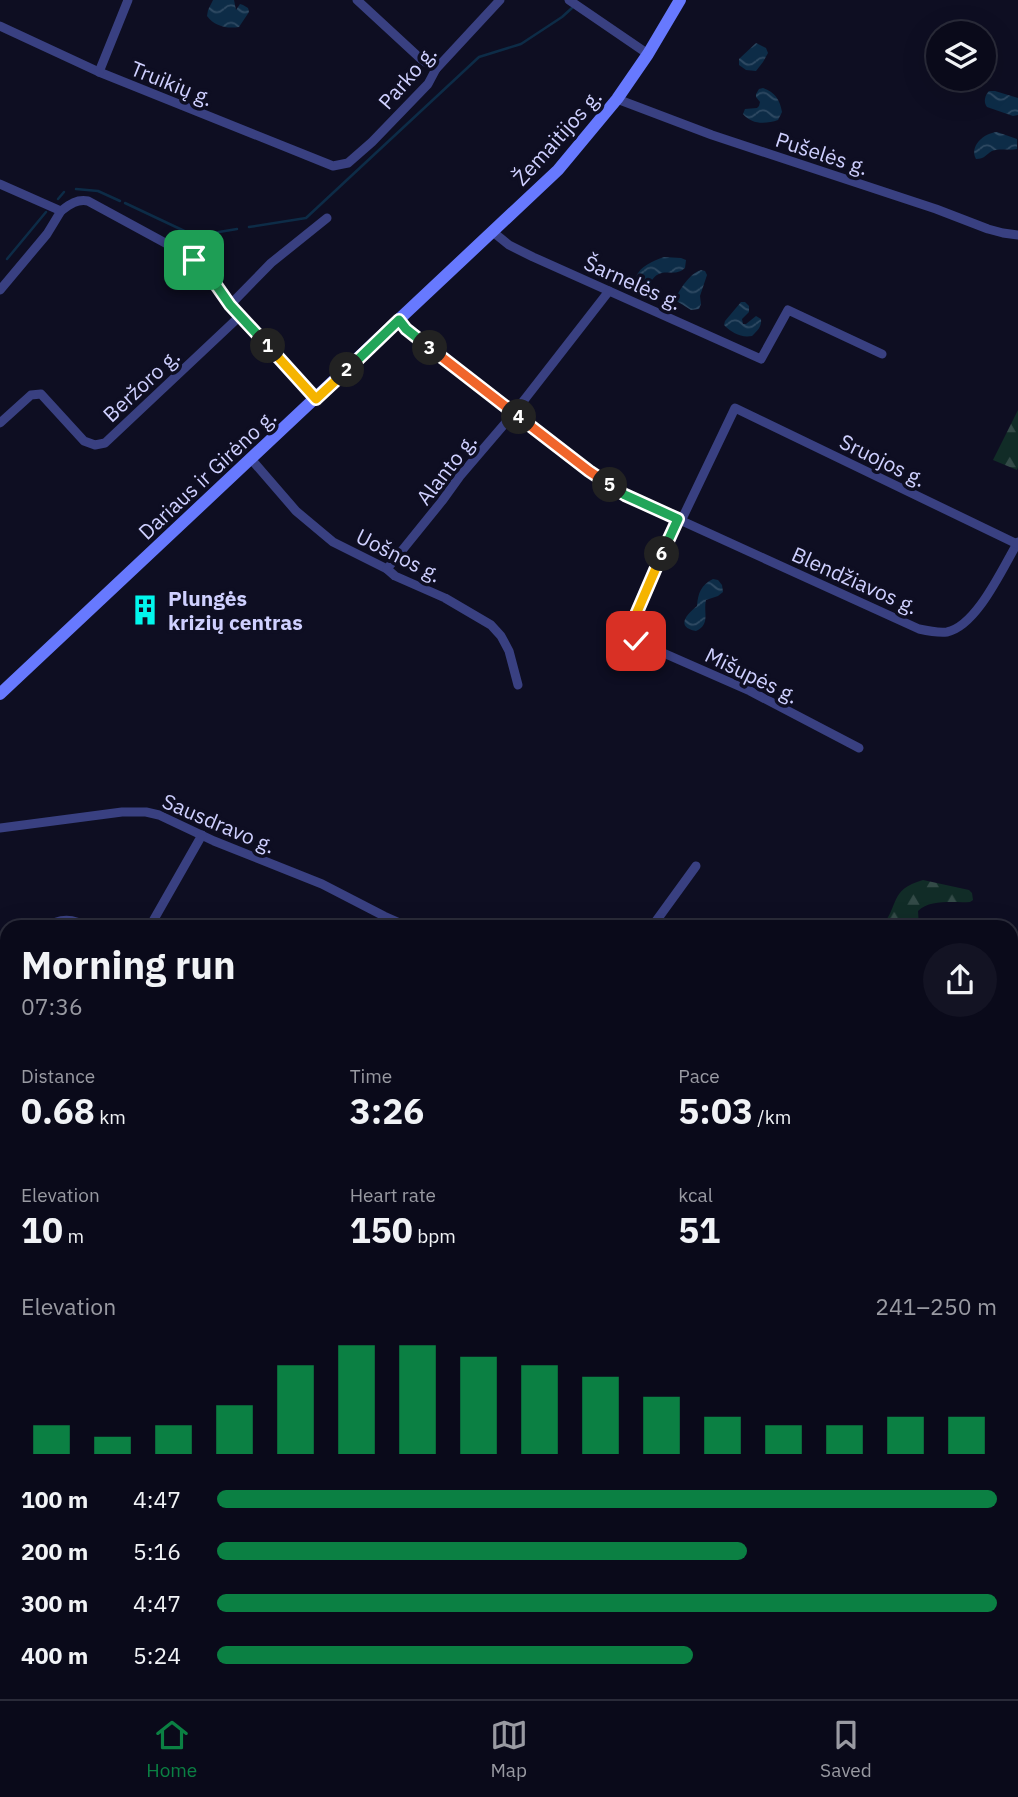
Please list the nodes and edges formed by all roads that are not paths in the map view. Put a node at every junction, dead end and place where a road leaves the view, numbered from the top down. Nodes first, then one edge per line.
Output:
1 (128, 0) edge
2 (357, 0) edge
3 (500, 0) edge
4 (569, 0) edge
5 (680, 0) edge
6 (0, 26) edge
7 (649, 54) junction
8 (436, 69) junction
9 (99, 72) junction
10 (617, 99) junction
11 (333, 166) joint
12 (0, 184) edge
13 (61, 211) junction
14 (327, 218) dead end
15 (493, 232) junction
16 (1018, 235) edge
17 (441, 281) joint
18 (0, 290) edge
19 (609, 291) junction
20 (230, 305) junction
21 (240, 316) junction
22 (399, 320) junction
23 (882, 354) dead end
24 (316, 399) junction
25 (514, 413) junction
26 (0, 423) edge
27 (251, 459) junction
28 (679, 520) junction
29 (1017, 543) edge
30 (387, 569) junction
31 (518, 685) dead end
32 (0, 694) edge
33 (859, 748) dead end
34 (0, 828) edge
35 (202, 835) junction
36 (696, 866) dead end
37 (154, 920) edge
38 (395, 920) edge
39 (657, 920) edge

1 - 9 street
2 - 8 street
3 - 8 street, Parko g.
4 - 7 street
5 - 7 main road, Žemaitijos g.
6 - 9 street, Truikių g.
7 - 10 main road, Žemaitijos g.
8 - 11 street, Parko g.
9 - 11 street, Truikių g.
10 - 15 main road, Žemaitijos g.
10 - 16 street, Pušelės g.
12 - 13 street
13 - 18 street
13 - 20 street
14 - 20 street
15 - 17 main road, Žemaitijos g.
15 - 19 street, Šarnelės g.
17 - 22 main road, Dariaus ir Girėno g.
19 - 23 street, Šarnelės g.
19 - 25 street, Alanto g.
20 - 21 street
21 - 24 street
21 - 26 street, Beržoro g.
22 - 24 main road, Dariaus ir Girėno g.
22 - 25 street, Blendžiavos g.
24 - 27 main road, Dariaus ir Girėno g.
25 - 28 street, Blendžiavos g.
25 - 30 street, Alanto g.
27 - 30 street, Uošnos g.
27 - 32 main road, Dariaus ir Girėno g.
28 - 29 street, Blendžiavos g.
28 - 29 street, Sruojos g.
28 - 33 street, Mišupės g.
30 - 31 street, Uošnos g.
34 - 35 street, Sausdravo g.
35 - 37 street
35 - 38 street, Sausdravo g.
36 - 39 street

